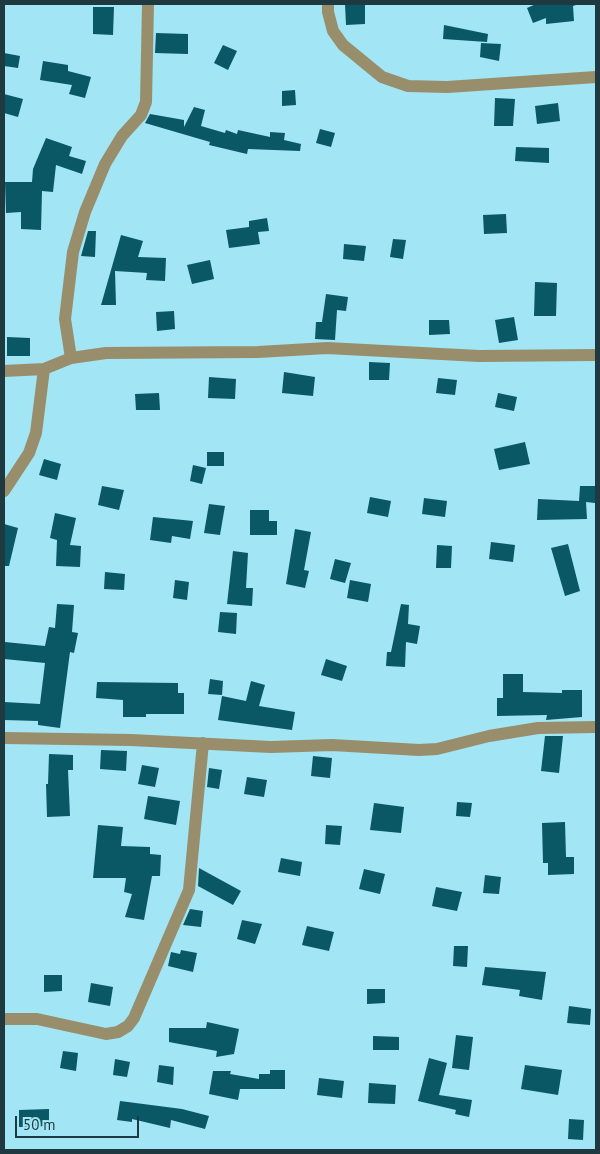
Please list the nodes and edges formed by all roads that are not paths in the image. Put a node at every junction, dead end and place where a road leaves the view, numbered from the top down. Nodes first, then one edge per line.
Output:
1 (148, 4) edge
2 (328, 4) edge
3 (596, 77) edge
4 (596, 355) edge
5 (71, 358) junction
6 (44, 369) junction
7 (4, 370) edge
8 (4, 492) edge
9 (596, 727) edge
10 (4, 738) edge
11 (203, 743) junction
12 (4, 1019) edge

1 - 5 street
2 - 3 street
4 - 5 street
5 - 6 street
6 - 7 street
6 - 8 street
9 - 11 street
10 - 11 street
11 - 12 street

